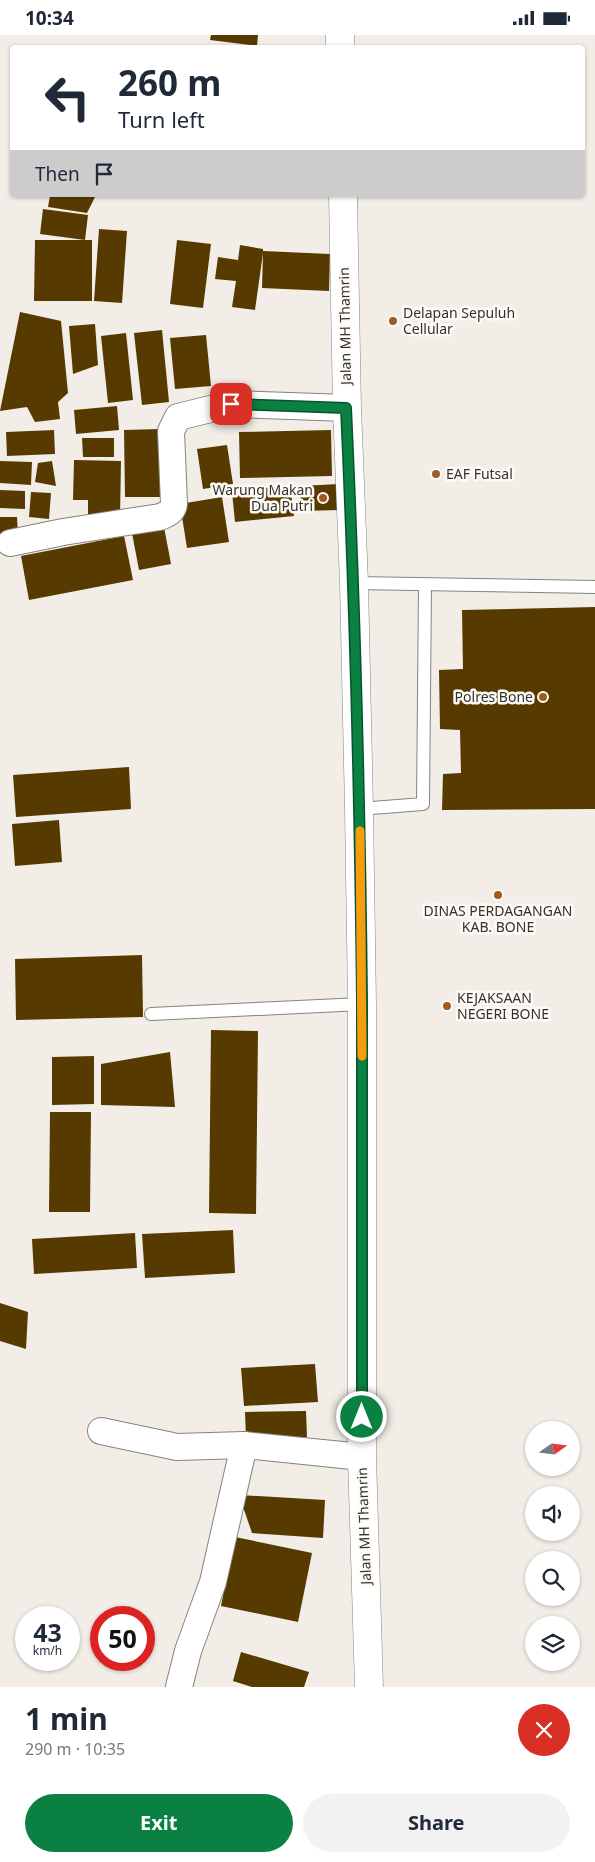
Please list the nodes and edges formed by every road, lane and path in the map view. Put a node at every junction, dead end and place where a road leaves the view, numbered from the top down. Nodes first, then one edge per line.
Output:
1 (343, 197) edge
2 (346, 408) junction
3 (10, 543) dead end
4 (354, 583) junction
5 (425, 585) junction
6 (595, 587) edge
7 (359, 809) junction
8 (362, 1004) junction
9 (151, 1014) dead end
10 (101, 1431) dead end
11 (244, 1445) junction
12 (362, 1457) junction
13 (179, 1687) edge
14 (369, 1687) edge

1 - 2 main road, Jalan MH Thamrin
2 - 3 street
2 - 4 main road, Jalan MH Thamrin
4 - 5 lane
4 - 7 main road, Jalan MH Thamrin
5 - 6 lane
5 - 7 lane
7 - 8 main road, Jalan MH Thamrin
8 - 9 lane
8 - 12 main road, Jalan MH Thamrin
10 - 11 street
11 - 12 street
11 - 13 street
12 - 14 main road, Jalan MH Thamrin

